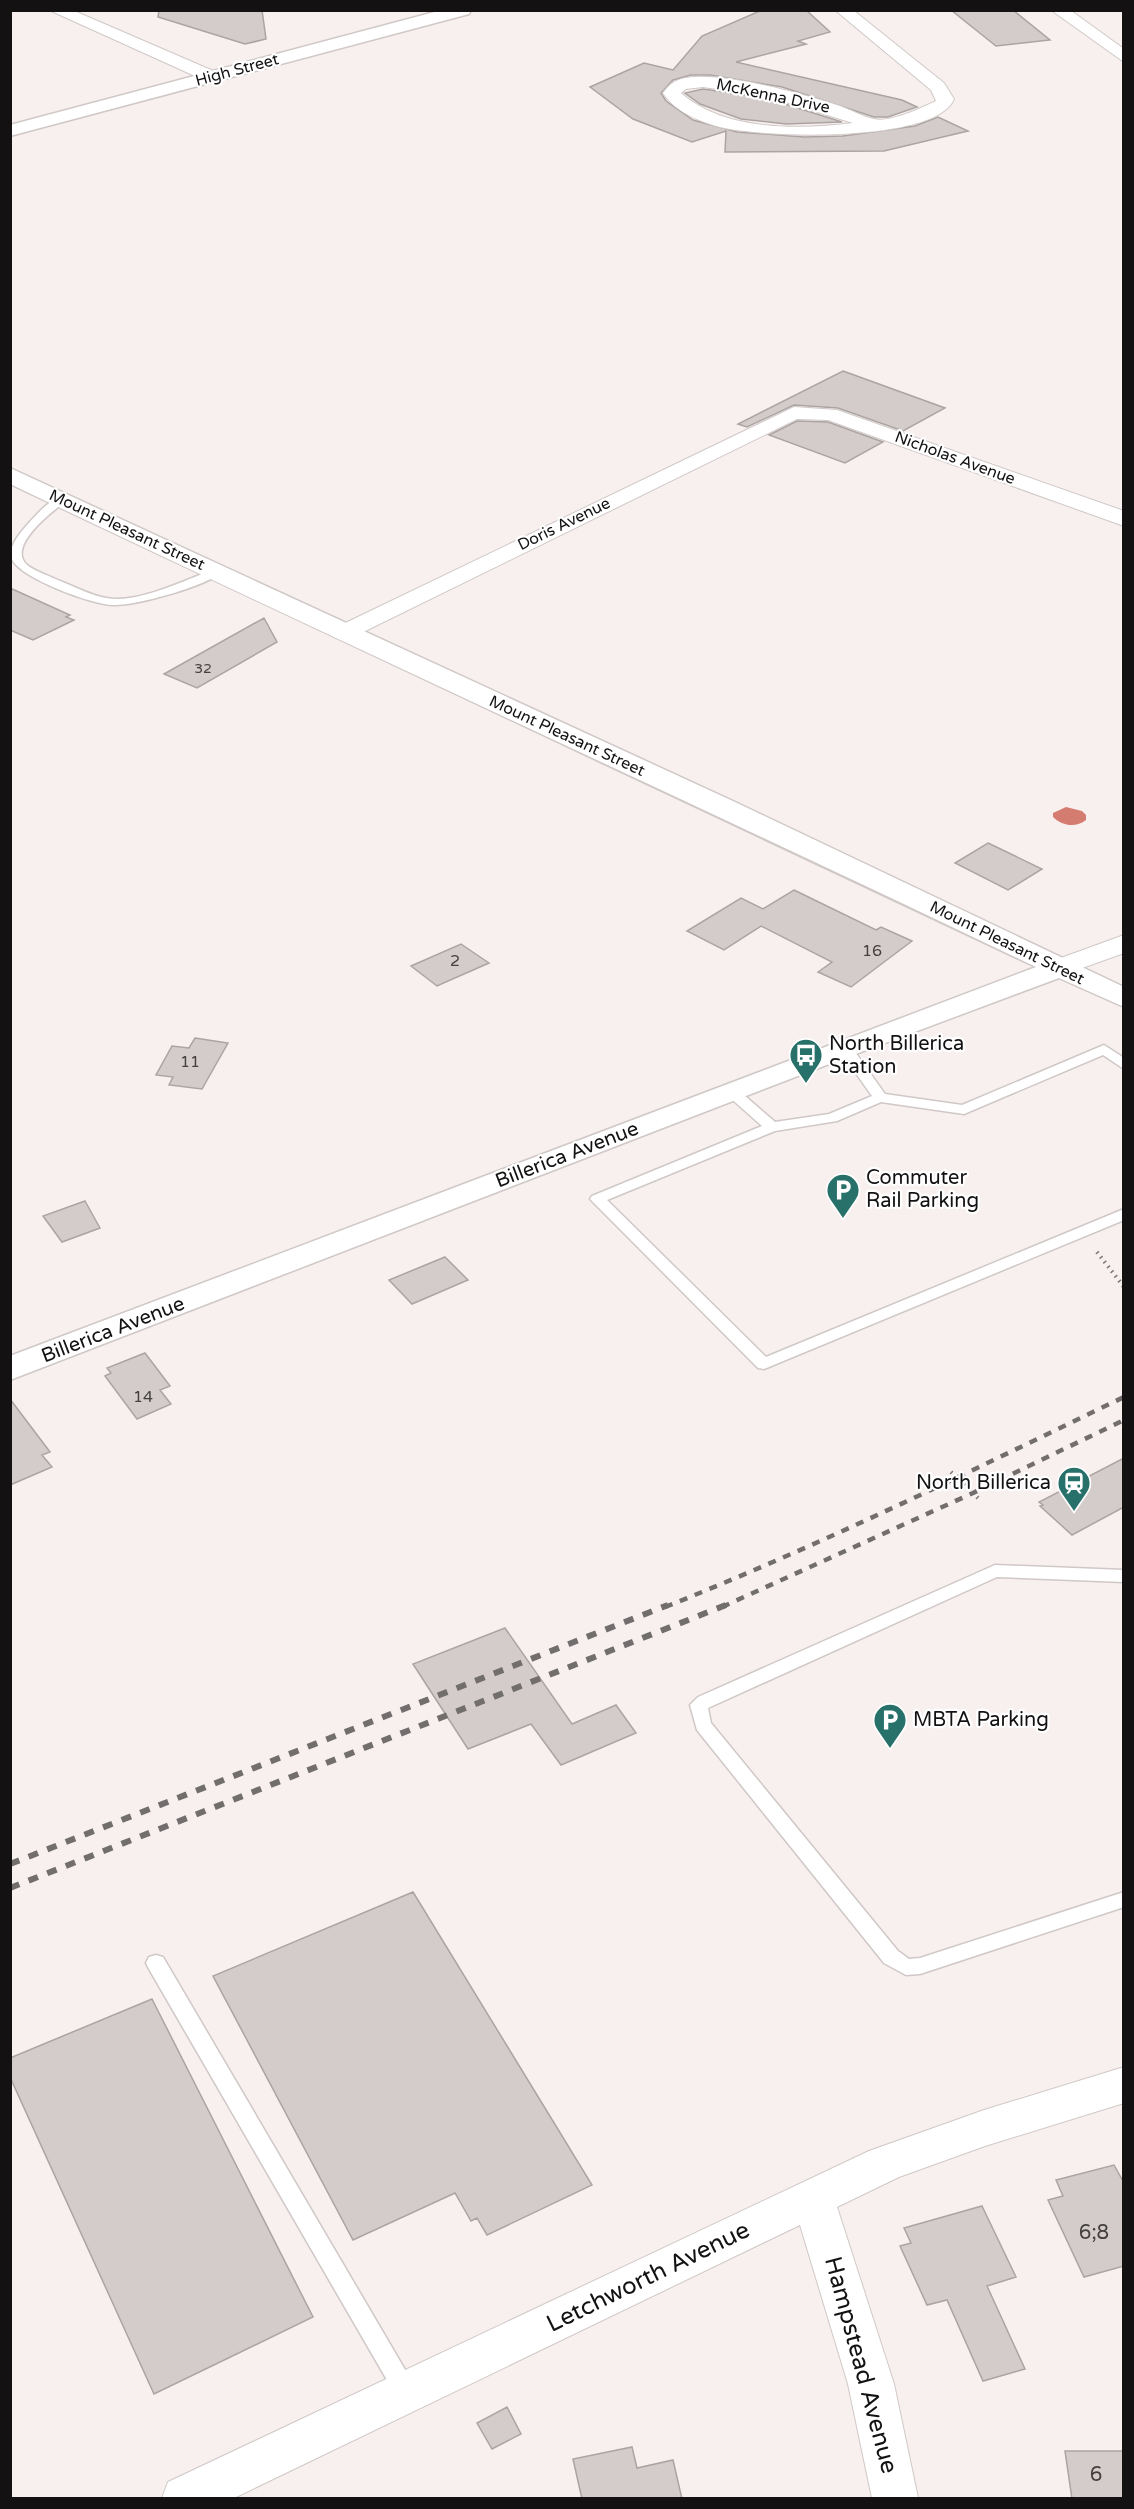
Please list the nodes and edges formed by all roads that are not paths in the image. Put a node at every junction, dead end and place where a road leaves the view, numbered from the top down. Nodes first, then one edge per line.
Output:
1 (57, 10) edge
2 (463, 10) edge
3 (843, 10) edge
4 (1059, 10) edge
5 (1124, 57) edge
6 (212, 76) junction
7 (872, 125) junction
8 (10, 131) edge
9 (784, 415) joint
10 (10, 475) edge
11 (62, 499) junction
12 (1124, 519) edge
13 (217, 572) junction
14 (343, 633) junction
15 (1124, 943) edge
16 (1060, 968) junction
17 (1124, 998) edge
18 (845, 1048) junction
19 (1124, 1065) edge
20 (732, 1092) junction
21 (880, 1098) junction
22 (772, 1127) junction
23 (1124, 1214) edge
24 (10, 1369) edge
25 (1124, 1576) edge
26 (1124, 1899) edge
27 (156, 1963) dead end
28 (1124, 2085) edge
29 (812, 2198) junction
30 (406, 2392) junction
31 (185, 2499) edge
32 (895, 2499) edge

1 - 6 street
2 - 6 main road, High Street
3 - 7 street, McKenna Drive
4 - 5 street
6 - 8 main road, High Street
7 - 7 street, McKenna Drive
9 - 12 street, Nicholas Avenue
9 - 14 street, Doris Avenue
10 - 11 main road, Mount Pleasant Street
11 - 13 main road, Mount Pleasant Street
11 - 13 lane
13 - 14 main road, Mount Pleasant Street
14 - 16 main road, Mount Pleasant Street
15 - 16 street, Billerica Avenue
16 - 17 main road, Mount Pleasant Street
16 - 18 main road, Billerica Avenue
18 - 20 main road, Billerica Avenue
18 - 21 lane
19 - 21 lane
20 - 22 lane
20 - 24 main road, Billerica Avenue
21 - 22 lane
22 - 23 lane
25 - 26 lane
27 - 30 lane
28 - 29 street, Letchworth Avenue
29 - 30 street, Letchworth Avenue
29 - 32 street, Hampstead Avenue
30 - 31 street, Letchworth Avenue

